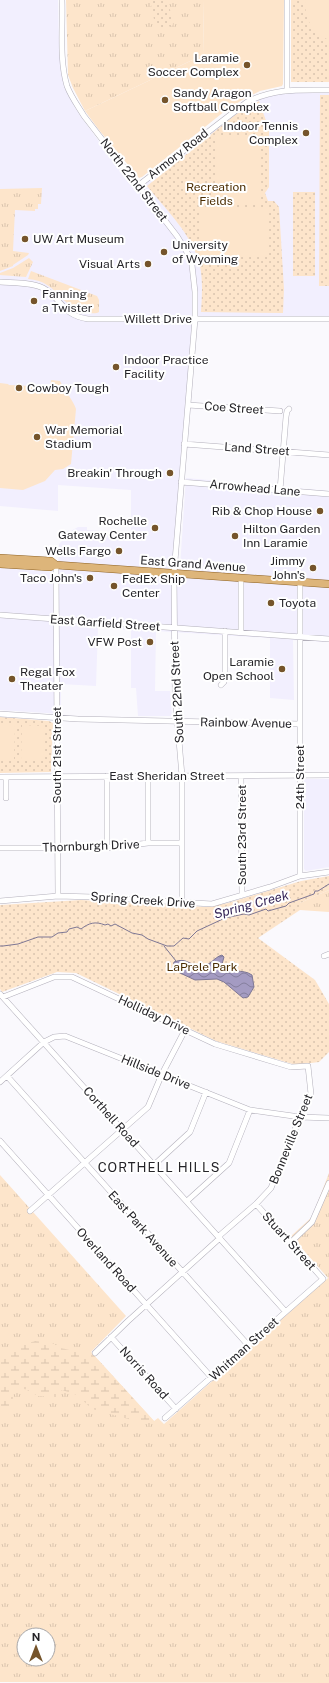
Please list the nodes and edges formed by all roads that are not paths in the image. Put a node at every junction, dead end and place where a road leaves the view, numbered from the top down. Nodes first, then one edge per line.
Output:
1 (62, 0) edge
2 (287, 0) edge
3 (287, 90) junction
4 (329, 90) edge
5 (139, 185) junction
6 (0, 282) edge
7 (195, 319) junction
8 (329, 319) edge
9 (188, 404) junction
10 (290, 409) dead end
11 (280, 411) dead end
12 (184, 444) junction
13 (283, 451) junction
14 (329, 454) edge
15 (181, 482) junction
16 (280, 490) junction
17 (329, 494) edge
18 (0, 558) edge
19 (0, 564) edge
20 (56, 566) junction
21 (174, 573) junction
22 (242, 578) junction
23 (300, 582) junction
24 (329, 584) edge
25 (0, 614) edge
26 (57, 620) junction
27 (174, 628) junction
28 (225, 631) junction
29 (241, 632) junction
30 (300, 637) junction
31 (329, 639) edge
32 (221, 685) dead end
33 (0, 714) edge
34 (57, 718) junction
35 (177, 722) junction
36 (300, 724) junction
37 (300, 775) junction
38 (329, 775) edge
39 (57, 776) junction
40 (107, 776) junction
41 (148, 776) junction
42 (182, 776) junction
43 (241, 776) junction
44 (3, 777) edge
45 (6, 798) dead end
46 (182, 843) junction
47 (148, 844) junction
48 (0, 848) edge
49 (58, 848) junction
50 (107, 848) junction
51 (329, 872) edge
52 (300, 876) junction
53 (242, 894) junction
54 (58, 896) junction
55 (0, 901) edge
56 (182, 903) junction
57 (1, 996) edge
58 (185, 1030) junction
59 (44, 1042) junction
60 (308, 1066) joint
61 (162, 1074) junction
62 (7, 1076) junction
63 (0, 1082) edge
64 (206, 1092) junction
65 (250, 1110) junction
66 (300, 1117) junction
67 (329, 1118) edge
68 (122, 1129) junction
69 (0, 1142) edge
70 (85, 1163) junction
71 (154, 1165) junction
72 (329, 1183) edge
73 (48, 1196) junction
74 (187, 1201) junction
75 (256, 1204) junction
76 (30, 1211) dead end
77 (219, 1237) junction
78 (290, 1243) junction
79 (182, 1272) junction
80 (322, 1279) joint
81 (146, 1304) junction
82 (285, 1312) junction
83 (111, 1337) junction
84 (248, 1345) junction
85 (95, 1352) dead end
86 (212, 1378) junction
87 (176, 1409) junction
88 (166, 1418) dead end

1 - 5 street, North 22nd Street
2 - 3 street
3 - 4 street, Armory Road
3 - 5 street, Armory Road
5 - 7 street, North 22nd Street
6 - 7 street, Willett Drive
7 - 8 street, Willett Drive
7 - 9 street, North 22nd Street
9 - 11 street, Coe Street
9 - 12 street, North 22nd Street
10 - 13 street
12 - 13 street, Land Street
12 - 15 street, North 22nd Street
13 - 14 street, Land Street
13 - 16 street
15 - 16 street, Arrowhead Lane
15 - 21 street, South 22nd Street
16 - 17 street, Arrowhead Lane
18 - 20 main road, East Grand Avenue
19 - 20 main road, East Grand Avenue
20 - 21 main road, East Grand Avenue
20 - 26 street, South 21st Street
21 - 22 main road, East Grand Avenue
21 - 27 street, South 22nd Street
22 - 23 main road, East Grand Avenue
22 - 29 street
23 - 24 main road, East Grand Avenue
23 - 30 street, 24th Street
25 - 26 street, East Garfield Street
26 - 27 street, East Garfield Street
26 - 34 street, South 21st Street
27 - 28 street, East Garfield Street
27 - 35 street, South 22nd Street
28 - 29 street, East Garfield Street
28 - 32 street
29 - 30 street, East Garfield Street
30 - 31 street, East Garfield Street
30 - 36 street, 24th Street
33 - 34 street, Rainbow Avenue
34 - 35 street, Rainbow Avenue
34 - 39 street, South 21st Street
35 - 36 street, Rainbow Avenue
35 - 42 street, South 22nd Street
36 - 37 street, 24th Street
37 - 38 street, East Sheridan Street
37 - 43 street, East Sheridan Street
37 - 52 street, 24th Street
39 - 40 street, East Sheridan Street
39 - 44 street, East Sheridan Street
39 - 49 street, South 21st Street
40 - 41 street, East Sheridan Street
40 - 50 street
41 - 42 street, East Sheridan Street
41 - 47 street
42 - 43 street, East Sheridan Street
42 - 46 street, South 22nd Street
43 - 53 street, South 23rd Street
44 - 45 street, East Sheridan Street
46 - 47 street, Thornburgh Drive
46 - 56 street, South 22nd Street
47 - 50 street, Thornburgh Drive
48 - 49 street, Thornburgh Drive
49 - 50 street, Thornburgh Drive
49 - 54 street, South 21st Street
51 - 52 street, Spring Creek Drive
52 - 53 street, Spring Creek Drive
53 - 56 street, Spring Creek Drive
54 - 55 street, Spring Creek Drive
54 - 56 street, Spring Creek Drive
57 - 58 street, Holliday Drive
57 - 59 street, Corthell Road
58 - 60 street, Holliday Drive
58 - 61 street
59 - 61 street, Hillside Drive
59 - 62 street, Hillside Drive
59 - 68 street, Corthell Road
60 - 66 street, Bonneville Street
61 - 64 street, Hillside Drive
61 - 68 street
62 - 63 street, Hillside Drive
62 - 70 street, East Park Avenue
64 - 65 street, Hillside Drive
64 - 71 street
65 - 66 street, Hillside Drive
65 - 74 street
66 - 67 street, Hillside Drive
66 - 75 street, Bonneville Street
68 - 70 street
68 - 71 street, Corthell Road
69 - 73 street, Overland Road
70 - 73 street
70 - 79 street, East Park Avenue
71 - 74 street, Corthell Road
72 - 78 street
73 - 76 street
73 - 81 street, Overland Road
74 - 77 street, Corthell Road
75 - 77 street, Bonneville Street
75 - 78 street, Stuart Street
77 - 79 street, Bonneville Street
77 - 82 street, Corthell Road
78 - 80 street, Stuart Street
79 - 81 street, Bonneville Street
79 - 84 street, East Park Avenue
80 - 82 street, Whitman Street
81 - 83 street, Bonneville Street
81 - 86 street, Overland Road
82 - 84 street, Whitman Street
83 - 85 street, Bonneville Street
83 - 87 street, Norris Road
84 - 86 street, Whitman Street
86 - 87 street, Whitman Street
87 - 88 street, Whitman Street

